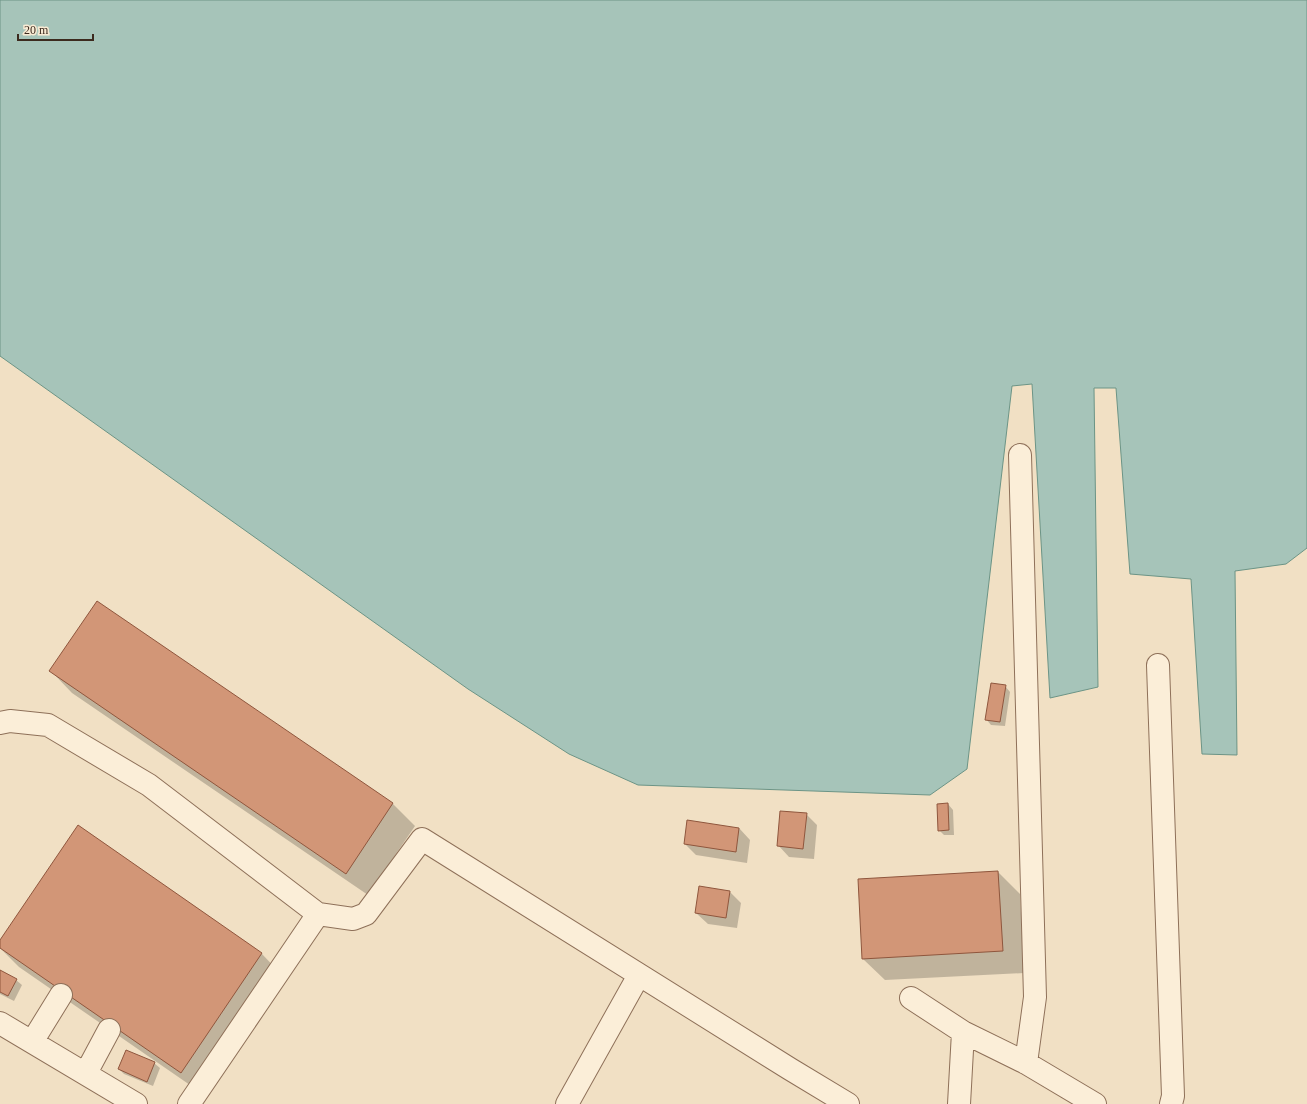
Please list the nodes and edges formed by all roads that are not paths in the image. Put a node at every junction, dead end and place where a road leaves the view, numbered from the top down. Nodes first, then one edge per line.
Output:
1 (1020, 455) dead end
2 (1158, 665) dead end
3 (0, 723) edge
4 (318, 914) junction
5 (639, 975) junction
6 (61, 995) dead end
7 (911, 998) dead end
8 (0, 1023) edge
9 (109, 1030) dead end
10 (963, 1032) junction
11 (32, 1042) junction
12 (1026, 1063) junction
13 (86, 1073) junction
14 (106, 1097) edge
15 (136, 1104) edge
16 (188, 1104) edge
17 (567, 1104) edge
18 (848, 1104) edge
19 (959, 1104) edge
20 (1095, 1104) edge
21 (1171, 1104) edge

1 - 12 lane
2 - 21 lane
3 - 4 lane
4 - 5 lane
4 - 16 lane
5 - 17 lane
5 - 18 lane
6 - 11 lane
7 - 10 lane
8 - 11 lane
9 - 13 lane
10 - 12 lane
10 - 19 lane
11 - 13 lane
12 - 20 lane
13 - 14 lane
14 - 15 lane

